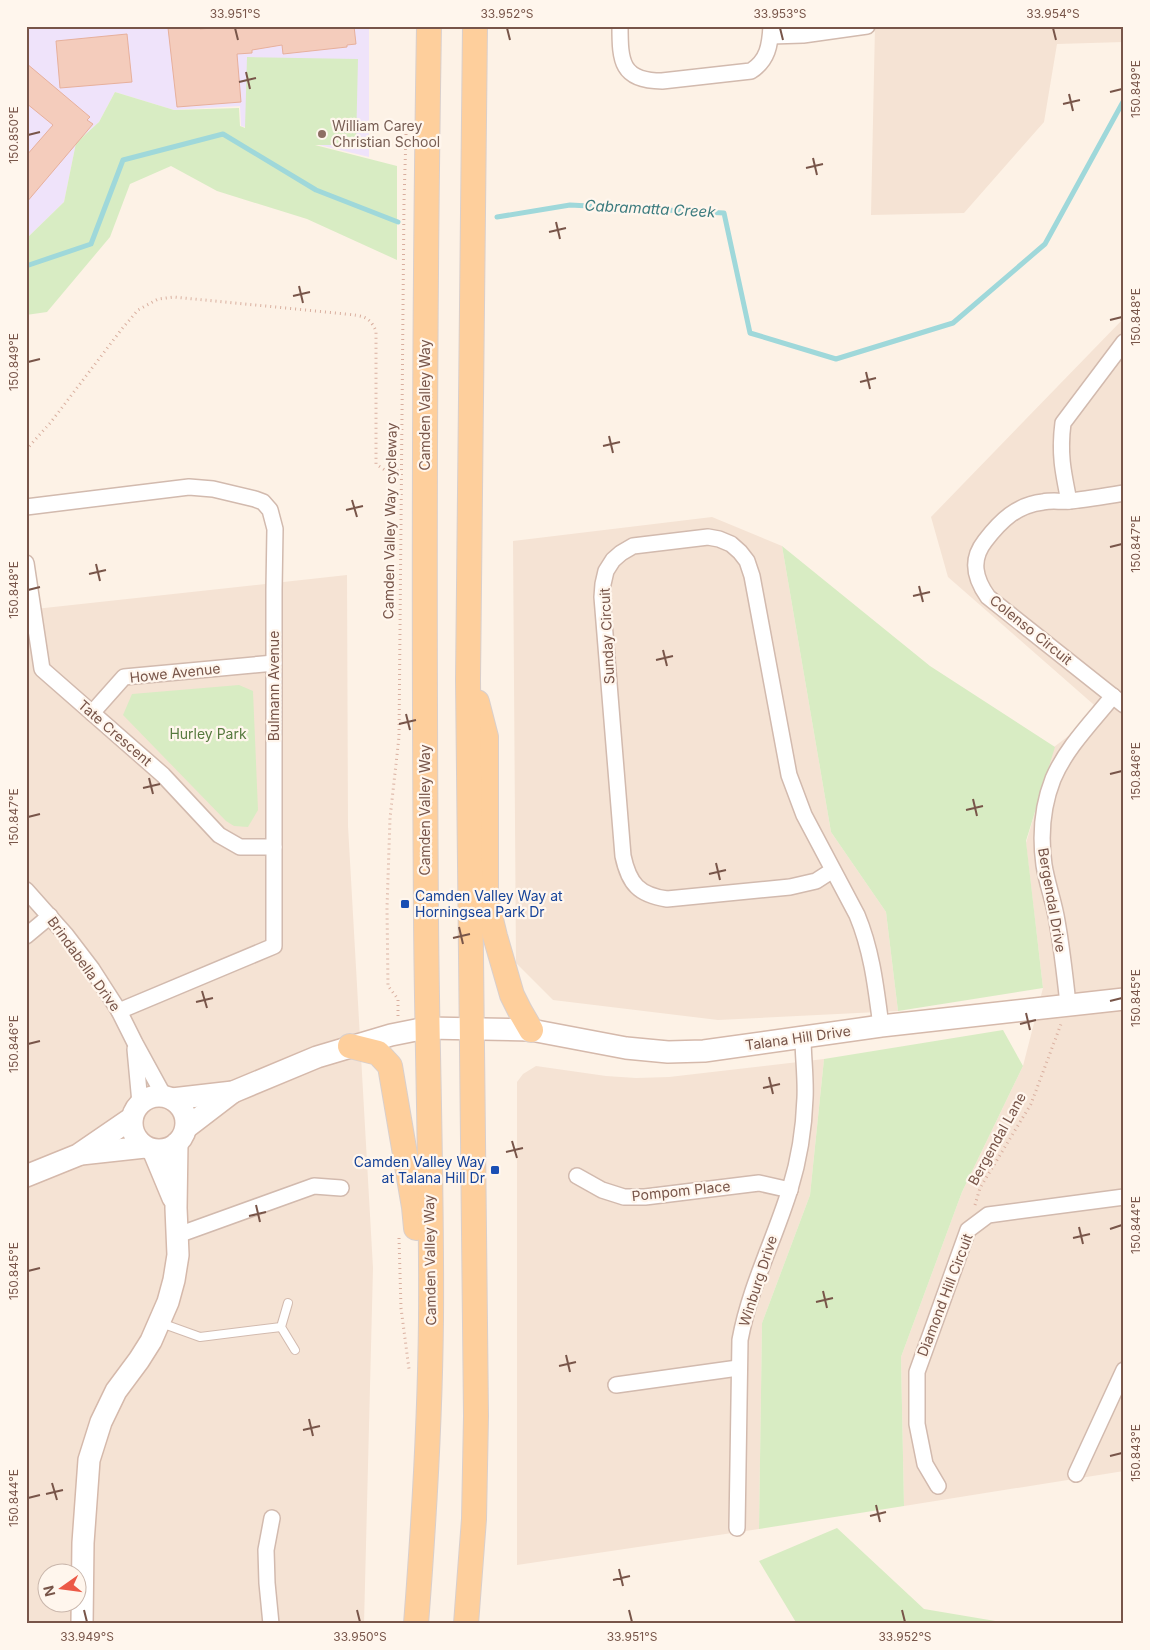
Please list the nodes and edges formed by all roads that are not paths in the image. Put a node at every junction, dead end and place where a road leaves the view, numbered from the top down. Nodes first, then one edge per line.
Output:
1 (429, 26) edge
2 (475, 26) edge
3 (620, 26) edge
4 (867, 26) edge
5 (771, 31) edge
6 (1124, 342) edge
7 (1124, 494) edge
8 (1069, 501) junction
9 (26, 507) edge
10 (26, 564) edge
11 (274, 663) junction
12 (468, 680) junction
13 (1119, 701) edge
14 (92, 713) junction
15 (274, 847) junction
16 (833, 870) junction
17 (26, 890) edge
18 (50, 916) junction
19 (26, 936) edge
20 (1124, 999) edge
21 (1068, 1004) junction
22 (120, 1011) junction
23 (881, 1026) junction
24 (426, 1028) junction
25 (472, 1028) junction
26 (532, 1030) junction
27 (803, 1037) junction
28 (135, 1043) junction
29 (350, 1046) junction
30 (233, 1092) junction
31 (168, 1098) junction
32 (136, 1110) junction
33 (182, 1136) junction
34 (149, 1149) junction
35 (78, 1155) junction
36 (26, 1176) edge
37 (577, 1176) dead end
38 (341, 1188) dead end
39 (790, 1190) junction
40 (1124, 1197) edge
41 (176, 1208) junction
42 (178, 1235) junction
43 (288, 1303) dead end
44 (160, 1323) junction
45 (282, 1327) junction
46 (295, 1350) dead end
47 (738, 1368) junction
48 (1124, 1370) edge
49 (616, 1385) dead end
50 (428, 1409) junction
51 (1076, 1474) dead end
52 (938, 1486) dead end
53 (272, 1518) dead end
54 (737, 1528) dead end
55 (82, 1624) edge
56 (271, 1624) edge
57 (416, 1624) edge
58 (466, 1624) edge

1 - 24 main road, Camden Valley Way
2 - 12 main road
3 - 5 street
4 - 5 street
6 - 8 street
7 - 8 street, Colenso Circuit
8 - 13 street, Colenso Circuit
9 - 11 street, Bulmann Avenue
10 - 14 street, Tate Crescent
11 - 14 street, Howe Avenue
11 - 15 street, Bulmann Avenue
12 - 25 main road
12 - 26 main road
13 - 21 street, Bergendal Drive
14 - 15 street, Tate Crescent
15 - 22 street, Bulmann Avenue
16 - 16 street, Sunday Circuit
16 - 23 street, Sunday Circuit
17 - 18 street, Brindabella Drive
18 - 19 street
18 - 22 street, Brindabella Drive
20 - 21 street, Talana Hill Drive
21 - 23 street, Talana Hill Drive
22 - 28 street, Brindabella Drive
23 - 27 street, Talana Hill Drive
24 - 25 street, Talana Hill Drive
24 - 29 street, Talana Hill Drive
24 - 50 main road, Camden Valley Way
25 - 26 street, Talana Hill Drive
25 - 58 main road
26 - 27 street, Talana Hill Drive
27 - 39 street, Winburg Drive
28 - 31 street, Brindabella Drive
28 - 32 street, Brindabella Drive
29 - 30 street, Talana Hill Drive
29 - 50 main road
30 - 31 street
30 - 33 street
31 - 32 street
31 - 33 street
32 - 34 street
32 - 35 street
33 - 34 street
33 - 41 street
34 - 35 street
34 - 41 street
35 - 36 street
37 - 39 street, Pompom Place
38 - 42 street
39 - 47 street, Winburg Drive
40 - 52 street, Diamond Hill Circuit
41 - 42 street
42 - 44 street
43 - 45 lane
44 - 45 lane
44 - 55 street
45 - 46 lane
47 - 49 street
47 - 54 street, Winburg Drive
48 - 51 street
50 - 57 main road, Camden Valley Way
53 - 56 street

